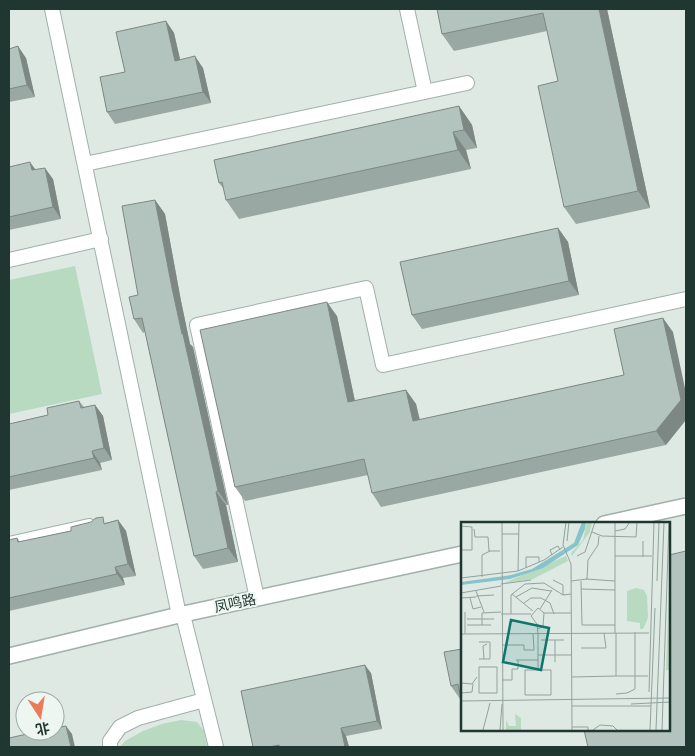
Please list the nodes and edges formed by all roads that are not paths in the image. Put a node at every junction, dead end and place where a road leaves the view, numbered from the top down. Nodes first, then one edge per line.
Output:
1 (52, 9) edge
2 (407, 9) edge
3 (467, 83) dead end
4 (425, 92) junction
5 (85, 164) junction
6 (100, 239) junction
7 (9, 260) edge
8 (686, 299) edge
9 (686, 506) edge
10 (613, 522) edge
11 (97, 525) edge
12 (9, 544) edge
13 (461, 554) edge
14 (257, 598) junction
15 (181, 615) junction
16 (9, 656) edge
17 (204, 700) junction
18 (110, 747) edge
19 (216, 747) edge

1 - 5 lane
2 - 4 lane
3 - 4 lane
4 - 5 lane
5 - 6 lane
6 - 7 lane
6 - 15 lane
8 - 14 lane
9 - 10 street
11 - 12 lane
13 - 14 street, 凤鸣路
14 - 15 street, 凤鸣路
15 - 16 street, 凤鸣路
15 - 17 lane
17 - 18 lane
17 - 19 lane

